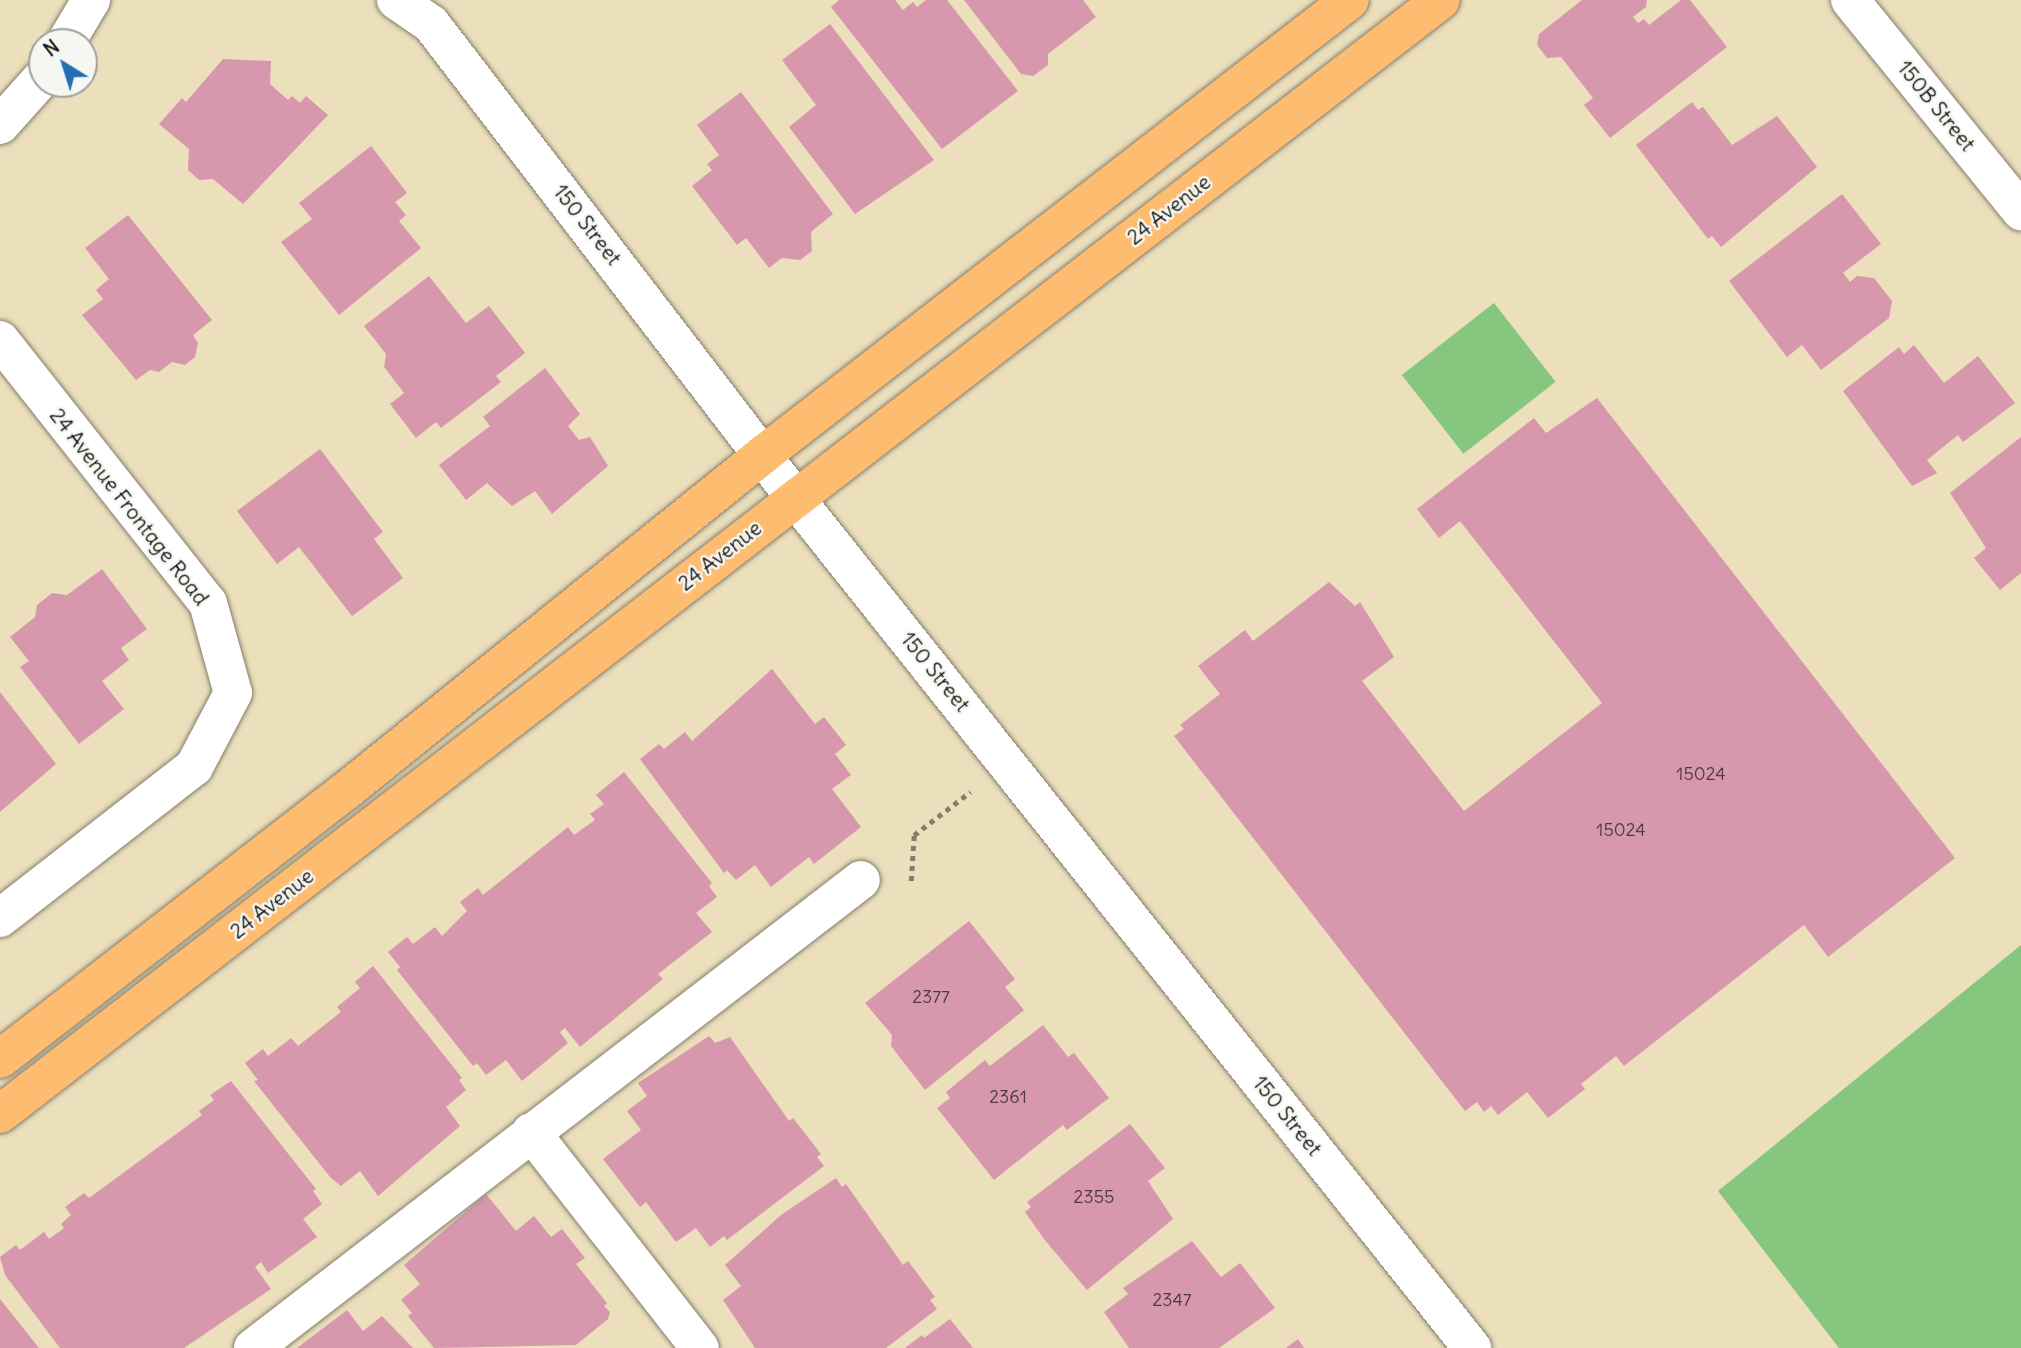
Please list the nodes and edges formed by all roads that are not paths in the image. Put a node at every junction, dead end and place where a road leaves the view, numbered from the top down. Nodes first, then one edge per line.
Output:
1 (91, 0) edge
2 (396, 0) edge
3 (1350, 0) edge
4 (1441, 0) edge
5 (1850, 0) edge
6 (74, 28) edge
7 (28, 94) edge
8 (0, 125) edge
9 (2021, 211) edge
10 (0, 340) edge
11 (764, 454) junction
12 (795, 498) junction
13 (861, 880) road end
14 (0, 918) edge
15 (0, 1059) edge
16 (0, 1114) edge
17 (531, 1132) junction
18 (253, 1348) edge
19 (700, 1348) edge
20 (1472, 1348) edge

1 - 6 street
2 - 11 street, 150 Street
3 - 11 main road, 24 Avenue
4 - 12 main road, 24 Avenue
5 - 9 street, 150B Street
7 - 8 street
10 - 14 street, 24 Avenue Frontage Road
11 - 12 street, 150 Street
11 - 15 main road, 24 Avenue
12 - 16 main road, 24 Avenue
12 - 20 street, 150 Street
13 - 17 street
17 - 18 street
17 - 19 street

